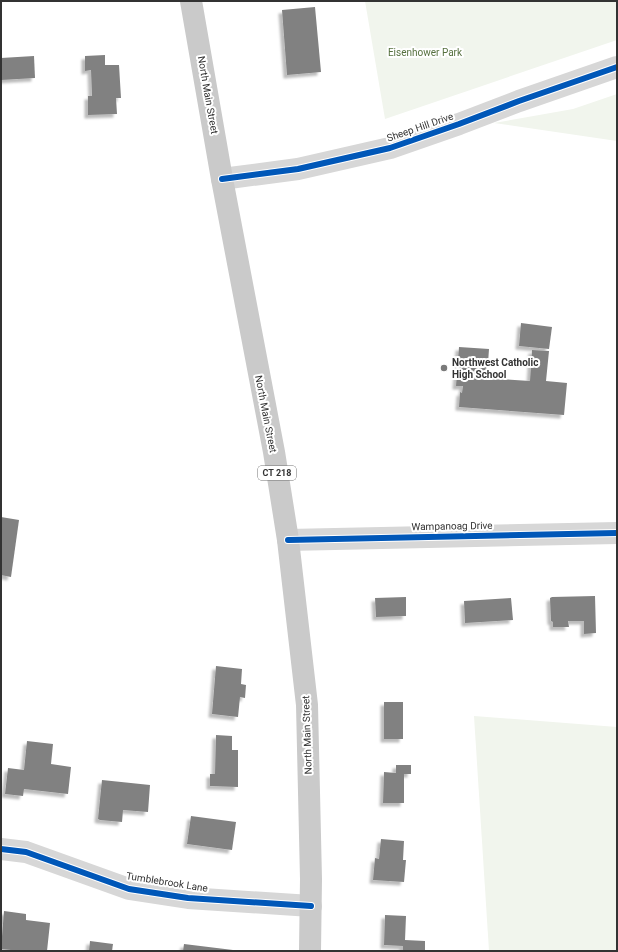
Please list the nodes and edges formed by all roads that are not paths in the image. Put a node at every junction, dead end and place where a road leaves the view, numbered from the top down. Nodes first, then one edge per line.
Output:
1 (191, 1) edge
2 (617, 67) edge
3 (222, 179) junction
4 (617, 533) edge
5 (288, 540) junction
6 (1, 849) edge
7 (311, 906) junction
8 (310, 951) edge

1 - 3 main road, North Main Street / CT 218
2 - 3 street, Sheep Hill Drive
3 - 5 main road, North Main Street / CT 218
4 - 5 street, Wampanoag Drive
5 - 7 main road, North Main Street / CT 218
6 - 7 street, Tumblebrook Lane
7 - 8 main road, North Main Street / CT 218

